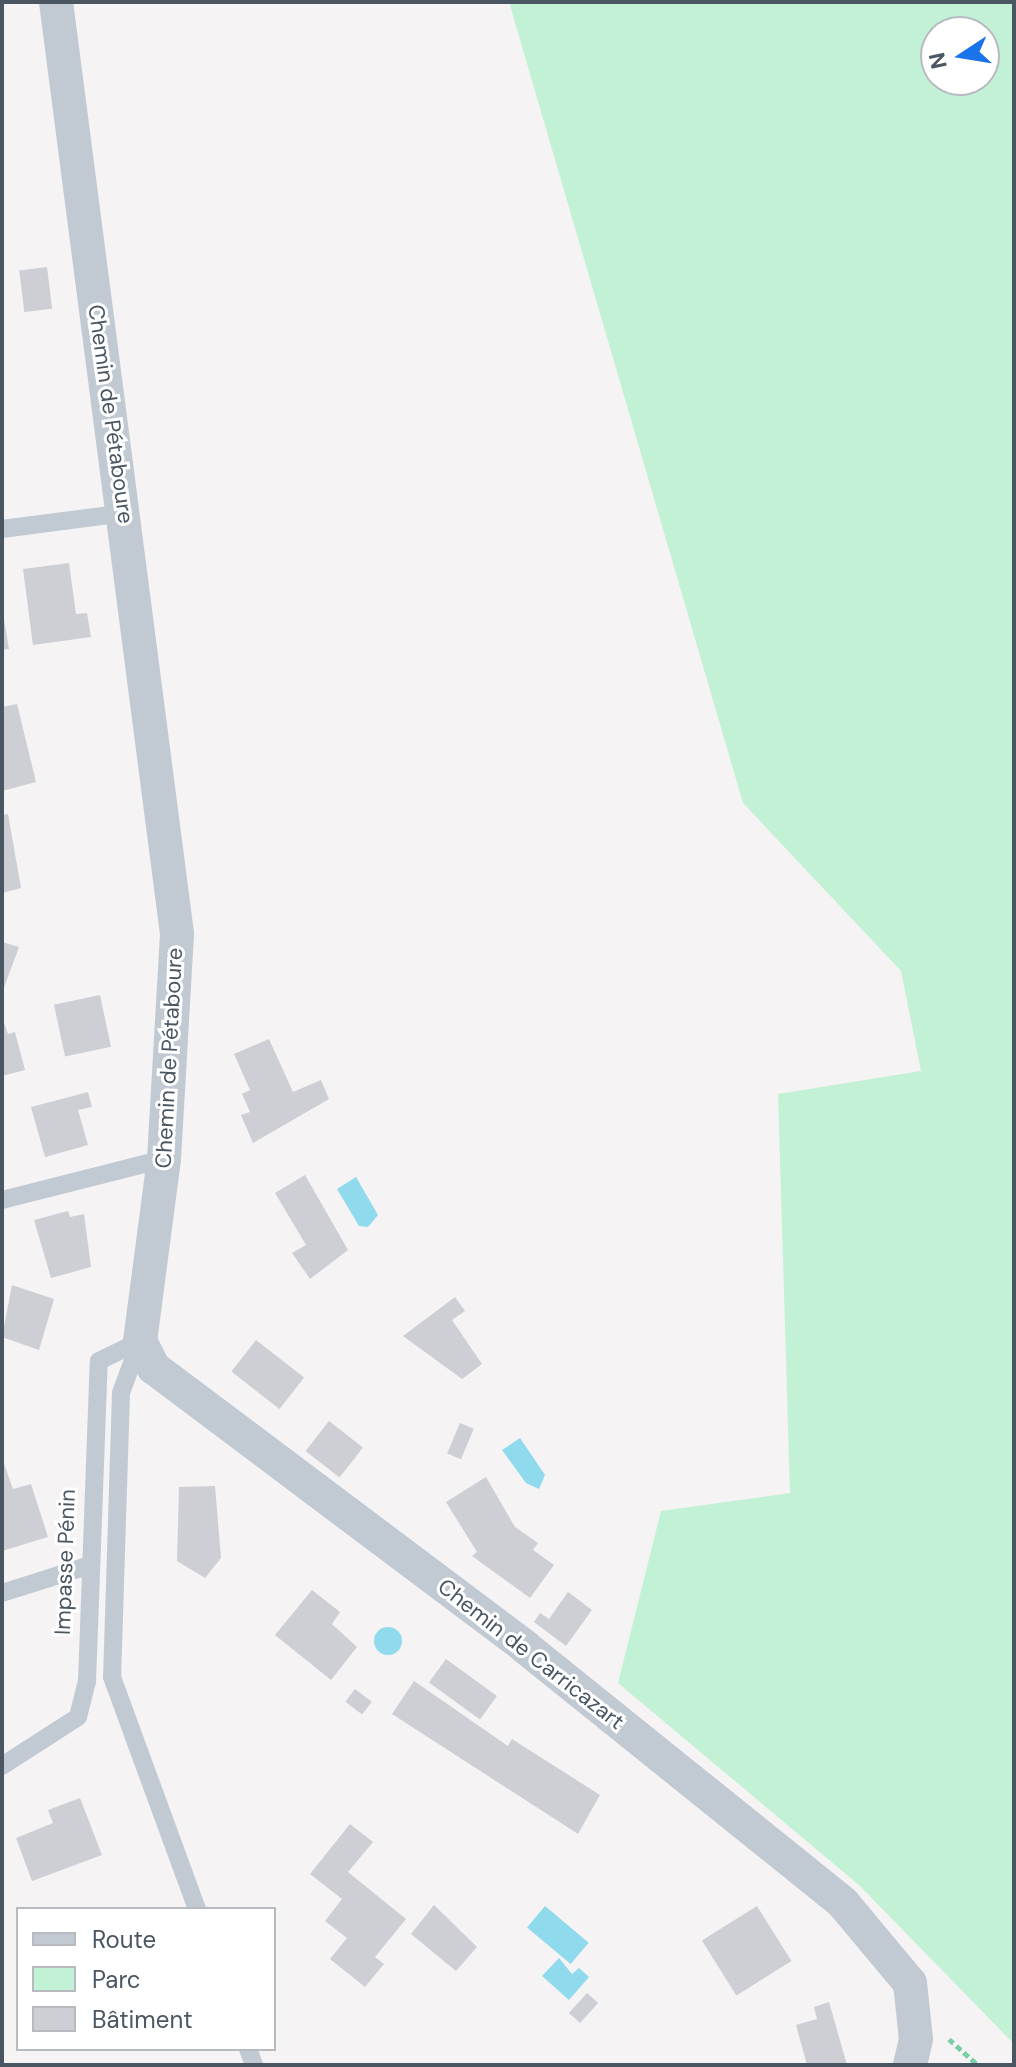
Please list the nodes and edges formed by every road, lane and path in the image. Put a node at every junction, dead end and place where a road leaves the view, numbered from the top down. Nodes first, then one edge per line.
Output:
1 (56, 2) edge
2 (126, 513) junction
3 (2, 529) edge
4 (164, 1159) junction
5 (2, 1200) edge
6 (140, 1341) junction
7 (87, 1566) junction
8 (2, 1593) edge
9 (2, 1766) edge
10 (196, 1907) edge
11 (910, 2065) edge

1 - 2 street, Chemin de Pétaboure
2 - 3 lane
2 - 4 street, Chemin de Pétaboure
4 - 5 lane
4 - 6 street, Chemin de Pétaboure
6 - 7 lane, Impasse Pénin
6 - 10 lane, Chemin de Pétaboure
6 - 11 street, Chemin de Carricazart
7 - 8 lane
7 - 9 lane, Impasse Pénin

